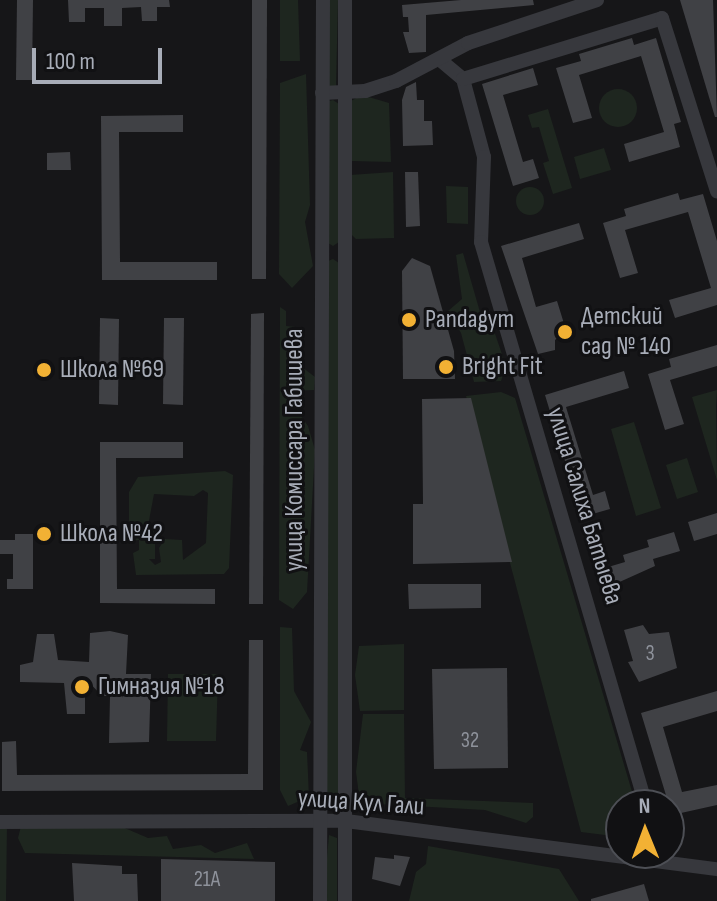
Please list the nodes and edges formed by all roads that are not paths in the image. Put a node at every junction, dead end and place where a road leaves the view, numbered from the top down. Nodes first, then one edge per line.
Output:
1 (323, 0) edge
2 (345, 0) edge
3 (597, 0) edge
4 (439, 59) junction
5 (463, 79) junction
6 (322, 93) junction
7 (346, 93) junction
8 (717, 191) edge
9 (321, 252) junction
10 (345, 252) junction
11 (641, 789) edge
12 (346, 821) junction
13 (0, 822) edge
14 (320, 822) junction
15 (605, 852) edge
16 (685, 863) edge
17 (717, 869) edge
18 (320, 901) edge
19 (345, 901) edge

1 - 6 street, улица Комиссара Габишева
2 - 7 street, улица Комиссара Габишева
3 - 4 street
4 - 5 street
4 - 7 street
5 - 8 street
5 - 11 street, улица Салиха Батыева
6 - 7 street
6 - 9 street, улица Комиссара Габишева
7 - 10 street, улица Комиссара Габишева
9 - 10 street
9 - 14 street, улица Комиссара Габишева
10 - 12 street, улица Комиссара Габишева
12 - 14 street, улица Кул Гали
12 - 15 street, улица Кул Гали
12 - 19 street, улица Комиссара Габишева
13 - 14 street, улица Кул Гали
14 - 18 street, улица Комиссара Габишева
16 - 17 street, улица Кул Гали

